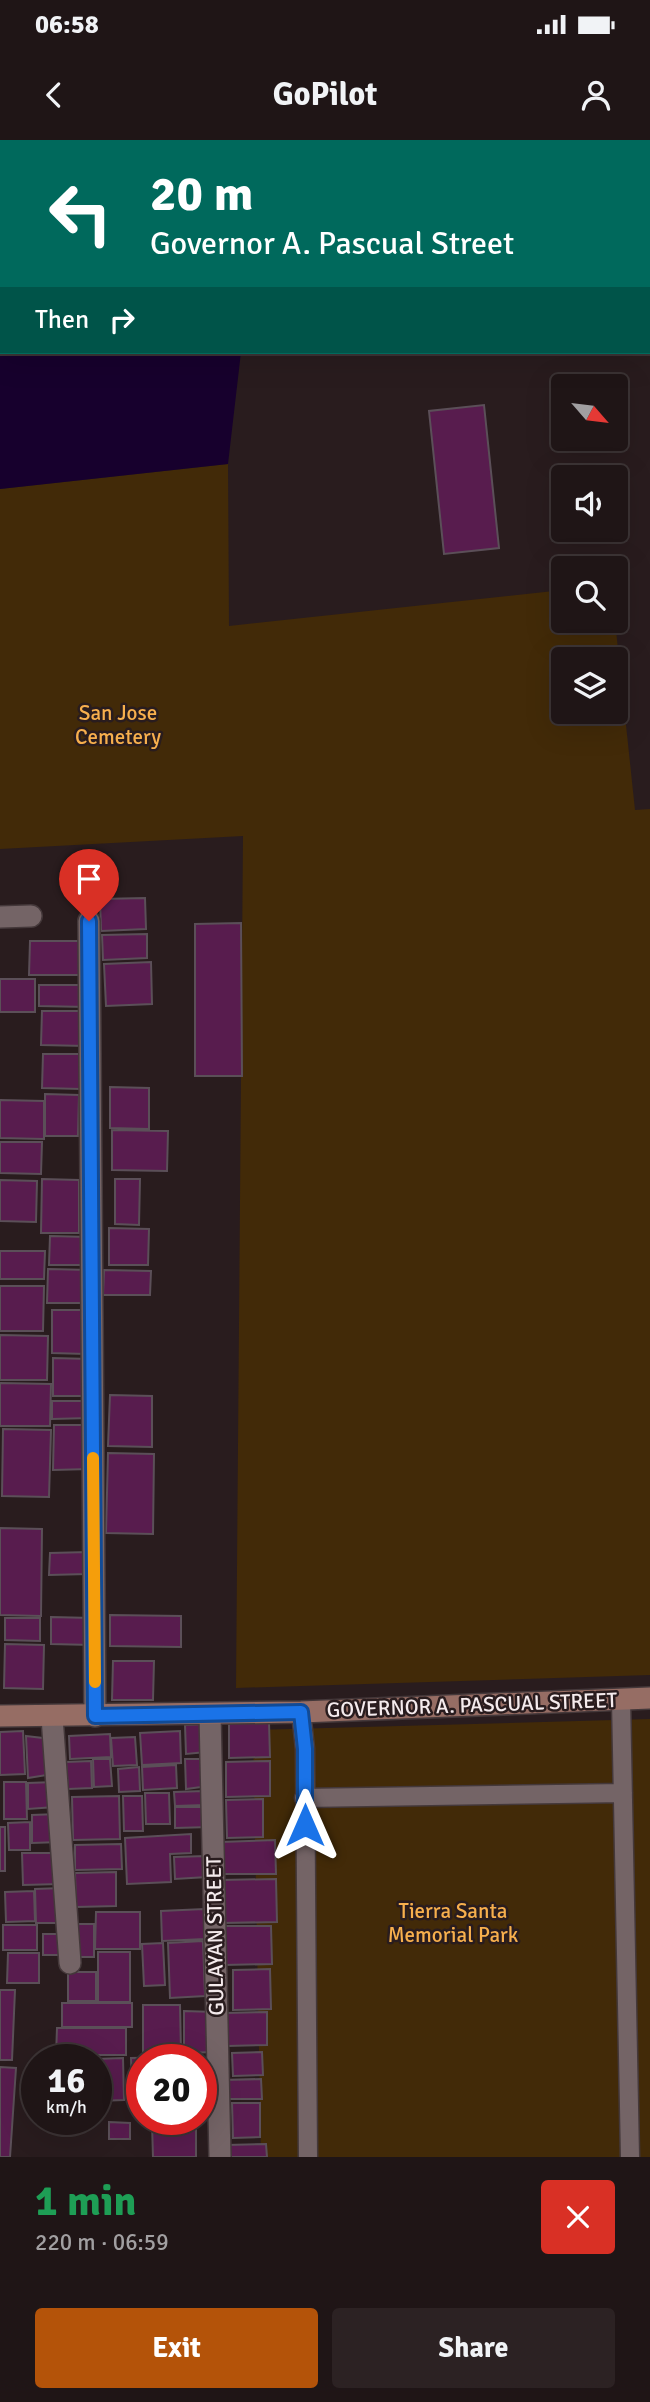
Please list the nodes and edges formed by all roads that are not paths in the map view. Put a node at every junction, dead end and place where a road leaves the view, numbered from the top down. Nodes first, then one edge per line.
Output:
1 (31, 916) dead end
2 (0, 917) edge
3 (89, 921) dead end
4 (650, 1698) edge
5 (621, 1699) junction
6 (301, 1712) junction
7 (210, 1714) junction
8 (0, 1716) edge
9 (95, 1716) junction
10 (52, 1717) junction
11 (623, 1793) junction
12 (304, 1798) junction
13 (70, 1963) dead end
14 (220, 2157) edge
15 (308, 2157) edge
16 (630, 2157) edge

1 - 2 street
3 - 9 street
4 - 5 main road, GOVERNOR A. PASCUAL STREET
5 - 6 main road, GOVERNOR A. PASCUAL STREET
5 - 11 lane
6 - 7 main road, GOVERNOR A. PASCUAL STREET
6 - 12 lane
7 - 9 main road, GOVERNOR A. PASCUAL STREET
7 - 14 street, GULAYAN STREET
8 - 10 main road, GOVERNOR A. PASCUAL STREET
9 - 10 main road, GOVERNOR A. PASCUAL STREET
10 - 13 street
11 - 12 lane
11 - 16 lane
12 - 15 lane

